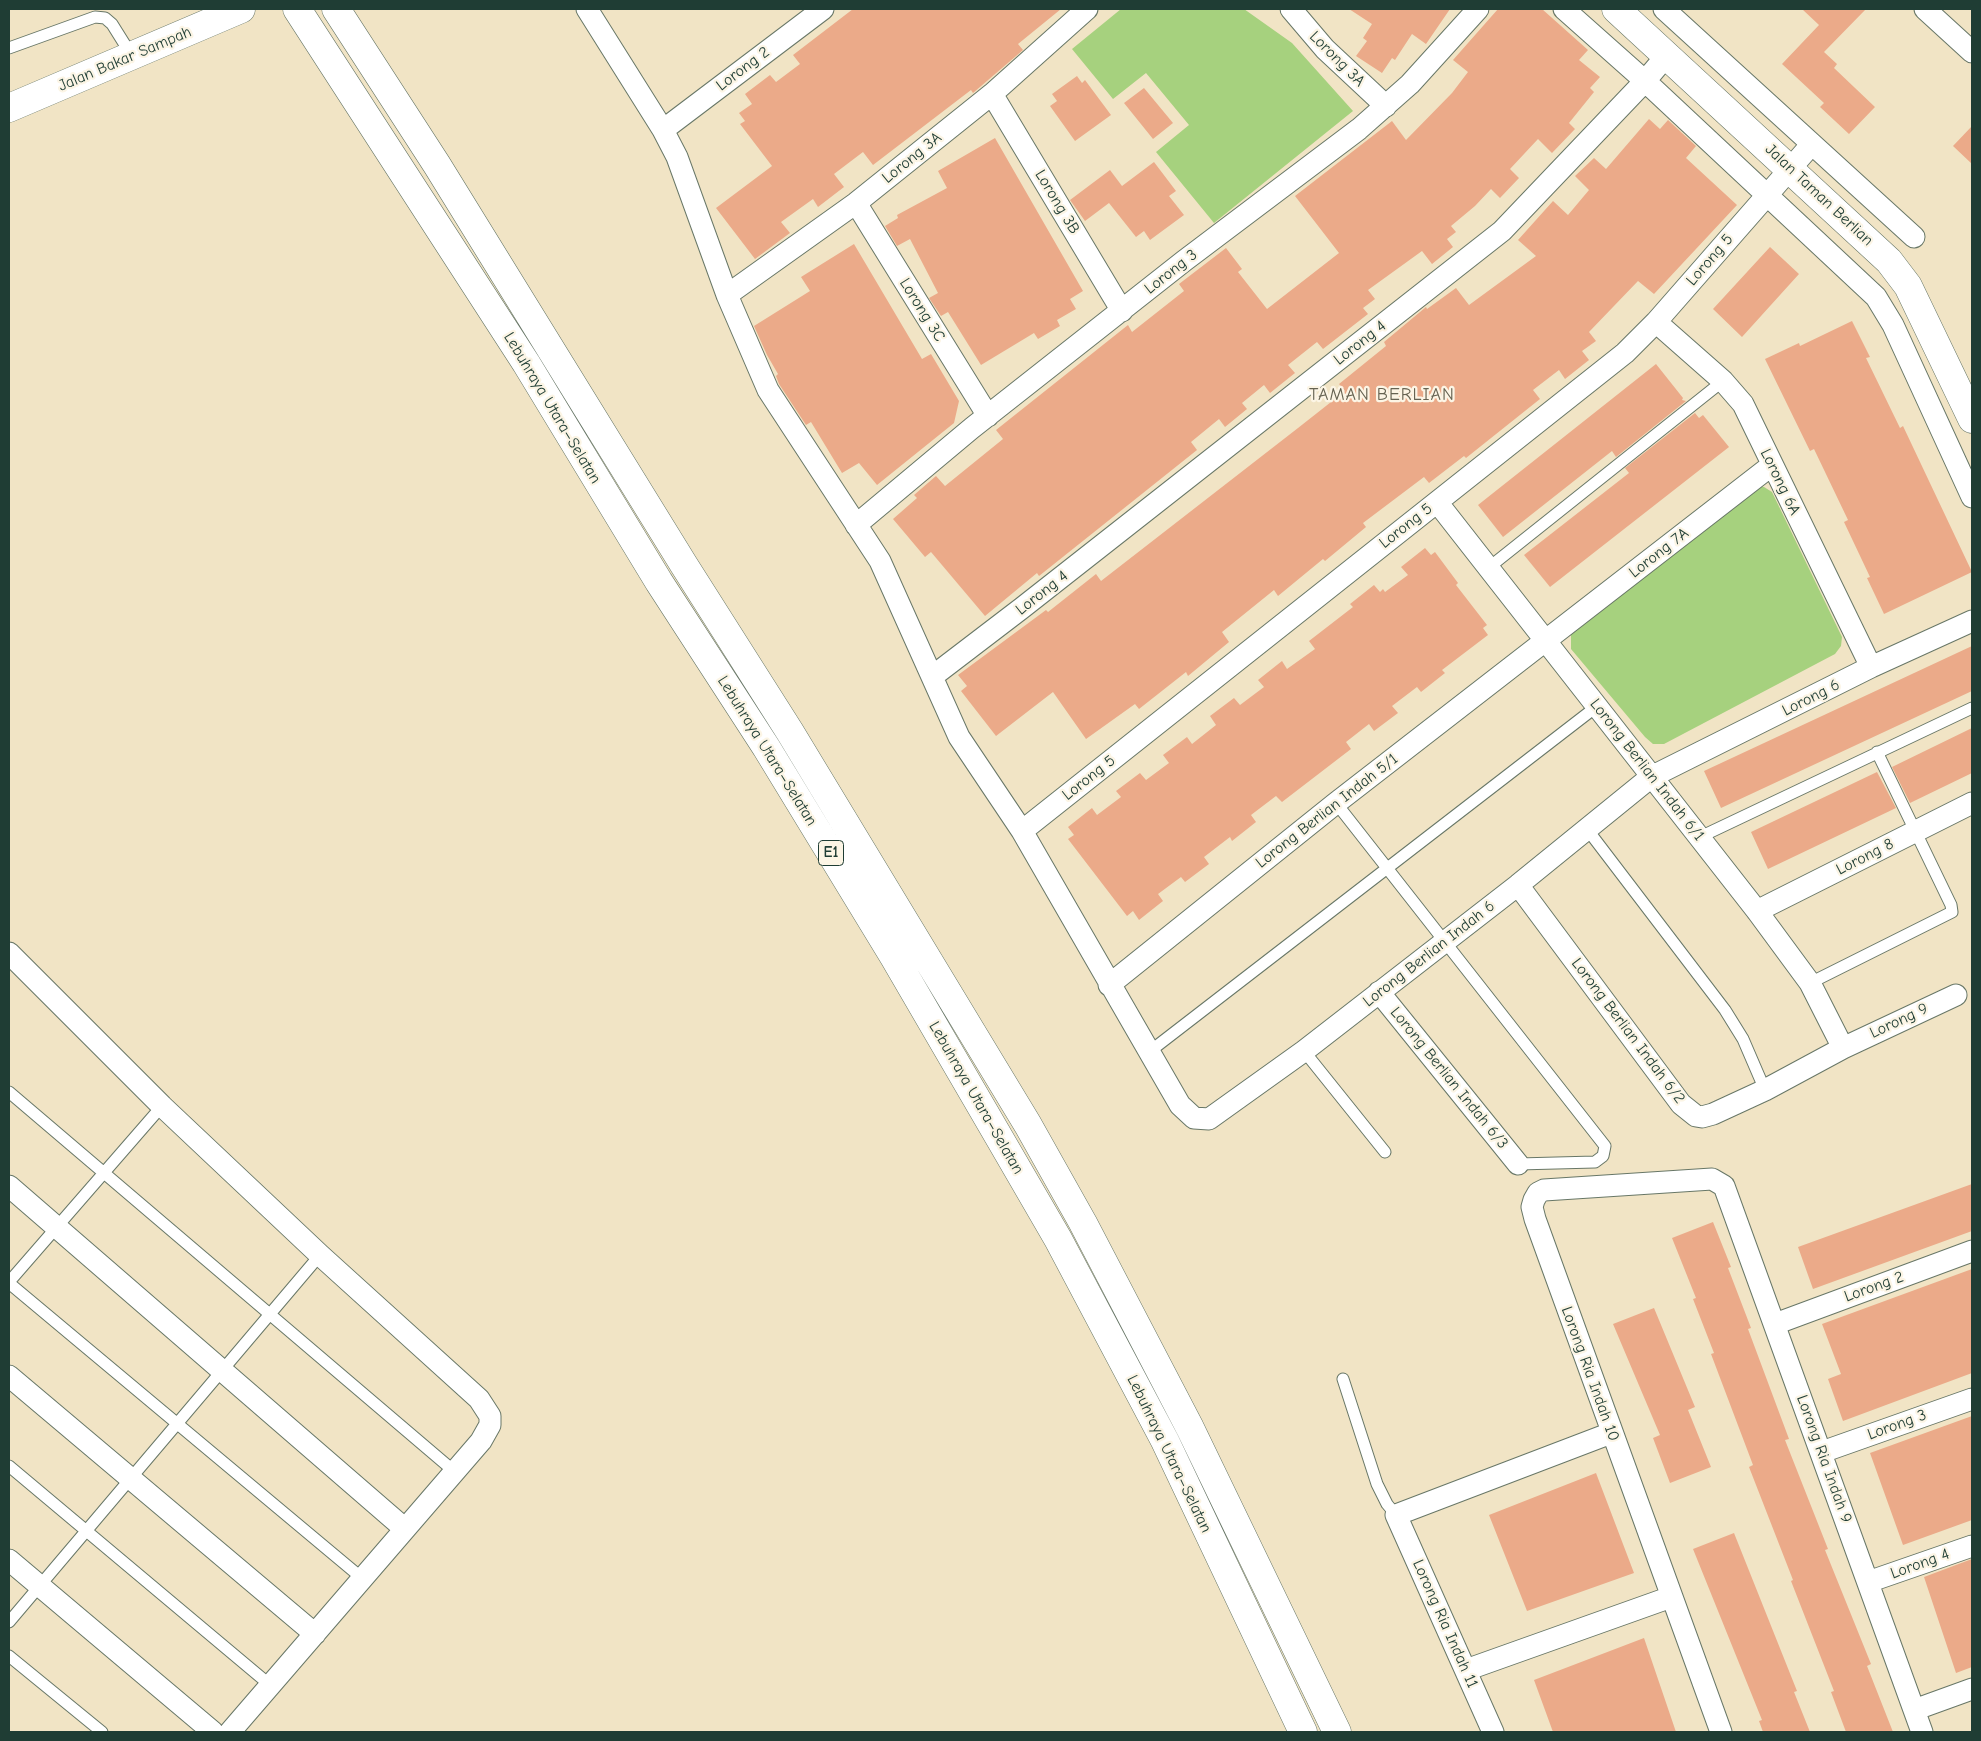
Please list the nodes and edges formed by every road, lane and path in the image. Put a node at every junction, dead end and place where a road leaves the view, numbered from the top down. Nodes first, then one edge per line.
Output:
1 (241, 9) edge
2 (297, 9) edge
3 (336, 9) edge
4 (587, 9) edge
5 (823, 9) edge
6 (1087, 9) edge
7 (1291, 9) edge
8 (1478, 9) edge
9 (1564, 9) edge
10 (1616, 9) edge
11 (1664, 9) edge
12 (1925, 9) edge
13 (9, 48) edge
14 (1972, 52) edge
15 (1667, 54) junction
16 (133, 56) junction
17 (1645, 81) junction
18 (992, 94) junction
19 (1386, 106) junction
20 (9, 108) edge
21 (663, 130) junction
22 (1811, 145) junction
23 (1790, 168) junction
24 (1767, 196) junction
25 (856, 203) junction
26 (1914, 237) dead end
27 (727, 294) junction
28 (1122, 311) junction
29 (1656, 322) junction
30 (1724, 381) junction
31 (988, 416) junction
32 (1972, 419) edge
33 (1772, 465) junction
34 (1972, 497) edge
35 (1437, 502) junction
36 (856, 525) junction
37 (1488, 569) junction
38 (1972, 621) edge
39 (1546, 640) junction
40 (1871, 667) junction
41 (933, 676) junction
42 (1596, 707) junction
43 (1972, 708) edge
44 (1877, 752) junction
45 (1651, 778) junction
46 (1336, 803) junction
47 (1972, 803) edge
48 (1586, 829) junction
49 (1022, 831) junction
50 (1916, 831) junction
51 (1700, 837) junction
52 (1387, 870) junction
53 (1518, 885) junction
54 (1757, 911) junction
55 (1443, 941) junction
56 (9, 953) edge
57 (1810, 983) junction
58 (1109, 985) junction
59 (1379, 992) junction
60 (1956, 995) dead end
61 (1843, 1048) junction
62 (1304, 1051) junction
63 (1149, 1052) junction
64 (1765, 1090) junction
65 (9, 1092) edge
66 (162, 1106) junction
67 (1385, 1152) dead end
68 (1518, 1164) joint
69 (104, 1173) junction
70 (9, 1186) edge
71 (1724, 1186) joint
72 (56, 1227) junction
73 (1972, 1251) edge
74 (320, 1255) junction
75 (9, 1282) edge
76 (270, 1314) junction
77 (1775, 1324) junction
78 (222, 1370) junction
79 (9, 1376) edge
80 (1343, 1379) dead end
81 (1972, 1399) edge
82 (178, 1422) junction
83 (1610, 1433) junction
84 (1822, 1452) junction
85 (9, 1466) edge
86 (455, 1472) junction
87 (131, 1478) junction
88 (1396, 1515) junction
89 (405, 1529) junction
90 (86, 1531) junction
91 (1972, 1546) edge
92 (9, 1560) edge
93 (363, 1579) junction
94 (1868, 1582) junction
95 (40, 1586) junction
96 (1671, 1597) junction
97 (9, 1622) edge
98 (316, 1634) junction
99 (9, 1656) edge
100 (1466, 1670) junction
101 (270, 1685) junction
102 (1972, 1689) edge
103 (1914, 1710) junction
104 (102, 1732) edge
105 (214, 1732) edge
106 (230, 1732) edge
107 (1303, 1732) edge
108 (1337, 1732) edge
109 (1493, 1732) edge
110 (1720, 1732) edge
111 (1922, 1732) edge

1 - 16 main road, Jalan Bakar Sampah
2 - 107 main road, Lebuhraya Utara–Selatan / E1
3 - 108 main road, Lebuhraya Utara–Selatan / E1
4 - 21 street
5 - 21 street, Lorong 2
6 - 18 street, Lorong 3A
7 - 19 street, Lorong 3A
8 - 19 street, Lorong 3
9 - 17 street
10 - 15 main road, Jalan Taman Berlian
11 - 22 street
12 - 14 street
13 - 16 lane
15 - 17 street, Lorong 4
15 - 23 main road, Jalan Taman Berlian
16 - 20 main road, Jalan Bakar Sampah
17 - 24 street
17 - 41 street, Lorong 4
18 - 25 street, Lorong 3A
18 - 28 street, Lorong 3B
19 - 28 street, Lorong 3
21 - 27 street
22 - 23 street, Lorong 5
22 - 26 street
23 - 24 street, Lorong 5
23 - 32 main road, Jalan Taman Berlian
24 - 29 street, Lorong 5
24 - 34 street
25 - 27 street, Lorong 3A
25 - 31 street, Lorong 3C
27 - 36 street
28 - 31 street, Lorong 3
29 - 30 street, Lorong 6A
29 - 35 street, Lorong 5
30 - 33 street, Lorong 6A
30 - 37 lane
31 - 36 street, Lorong 3
33 - 39 street, Lorong 7A
33 - 40 street, Lorong 6A
35 - 37 street, Lorong Berlian Indah 6/1
35 - 49 street, Lorong 5
36 - 41 street
37 - 39 street, Lorong Berlian Indah 6/1
38 - 40 street, Lorong 6
39 - 42 street, Lorong Berlian Indah 6/1
39 - 46 street, Lorong Berlian Indah 5/1
40 - 45 street, Lorong 6
41 - 49 street
42 - 45 street, Lorong Berlian Indah 6/1
42 - 52 lane
43 - 44 lane
44 - 50 lane
44 - 51 lane
45 - 48 street, Lorong Berlian Indah 6
45 - 51 street, Lorong Berlian Indah 6/1
46 - 52 lane
46 - 58 street, Lorong Berlian Indah 5/1
47 - 50 street, Lorong 8
48 - 53 street, Lorong Berlian Indah 6
48 - 64 lane
49 - 58 street
50 - 54 street, Lorong 8
50 - 57 lane
51 - 54 street, Lorong Berlian Indah 6/1
52 - 55 lane
52 - 63 lane
53 - 55 street, Lorong Berlian Indah 6
53 - 64 street, Lorong Berlian Indah 6/2
54 - 57 street, Lorong Berlian Indah 6/1
55 - 59 street, Lorong Berlian Indah 6
55 - 68 lane
56 - 66 street
57 - 61 street, Lorong Berlian Indah 6/1
58 - 63 street
59 - 62 street, Lorong Berlian Indah 6
59 - 68 street, Lorong Berlian Indah 6/3
60 - 61 street, Lorong 9
61 - 64 street, Lorong Berlian Indah 6/2
62 - 63 street, Lorong Berlian Indah 6
62 - 67 lane
65 - 69 lane
66 - 69 lane
66 - 74 street
69 - 72 lane
69 - 76 lane
70 - 72 street
71 - 77 street, Lorong Ria Indah 9
71 - 83 street, Lorong Ria Indah 10
72 - 75 lane
72 - 78 street
73 - 77 street, Lorong 2
74 - 76 lane
74 - 86 street
75 - 82 lane
76 - 78 lane
76 - 86 lane
77 - 84 street, Lorong Ria Indah 9
78 - 82 lane
78 - 89 street
79 - 87 street
80 - 88 lane
81 - 84 street, Lorong 3
82 - 87 lane
82 - 93 lane
83 - 88 street
83 - 96 street, Lorong Ria Indah 10
84 - 94 street, Lorong Ria Indah 9
85 - 90 lane
86 - 89 street
87 - 90 lane
87 - 98 street
88 - 100 street, Lorong Ria Indah 11
89 - 93 street
90 - 95 lane
90 - 101 lane
91 - 94 street, Lorong 4
92 - 95 street
93 - 98 street
94 - 103 street, Lorong Ria Indah 9
95 - 97 lane
95 - 105 street
96 - 100 street
96 - 110 street, Lorong Ria Indah 10
98 - 101 street
99 - 104 lane
100 - 109 street, Lorong Ria Indah 11
101 - 106 street
102 - 103 street
103 - 111 street, Lorong Ria Indah 9

